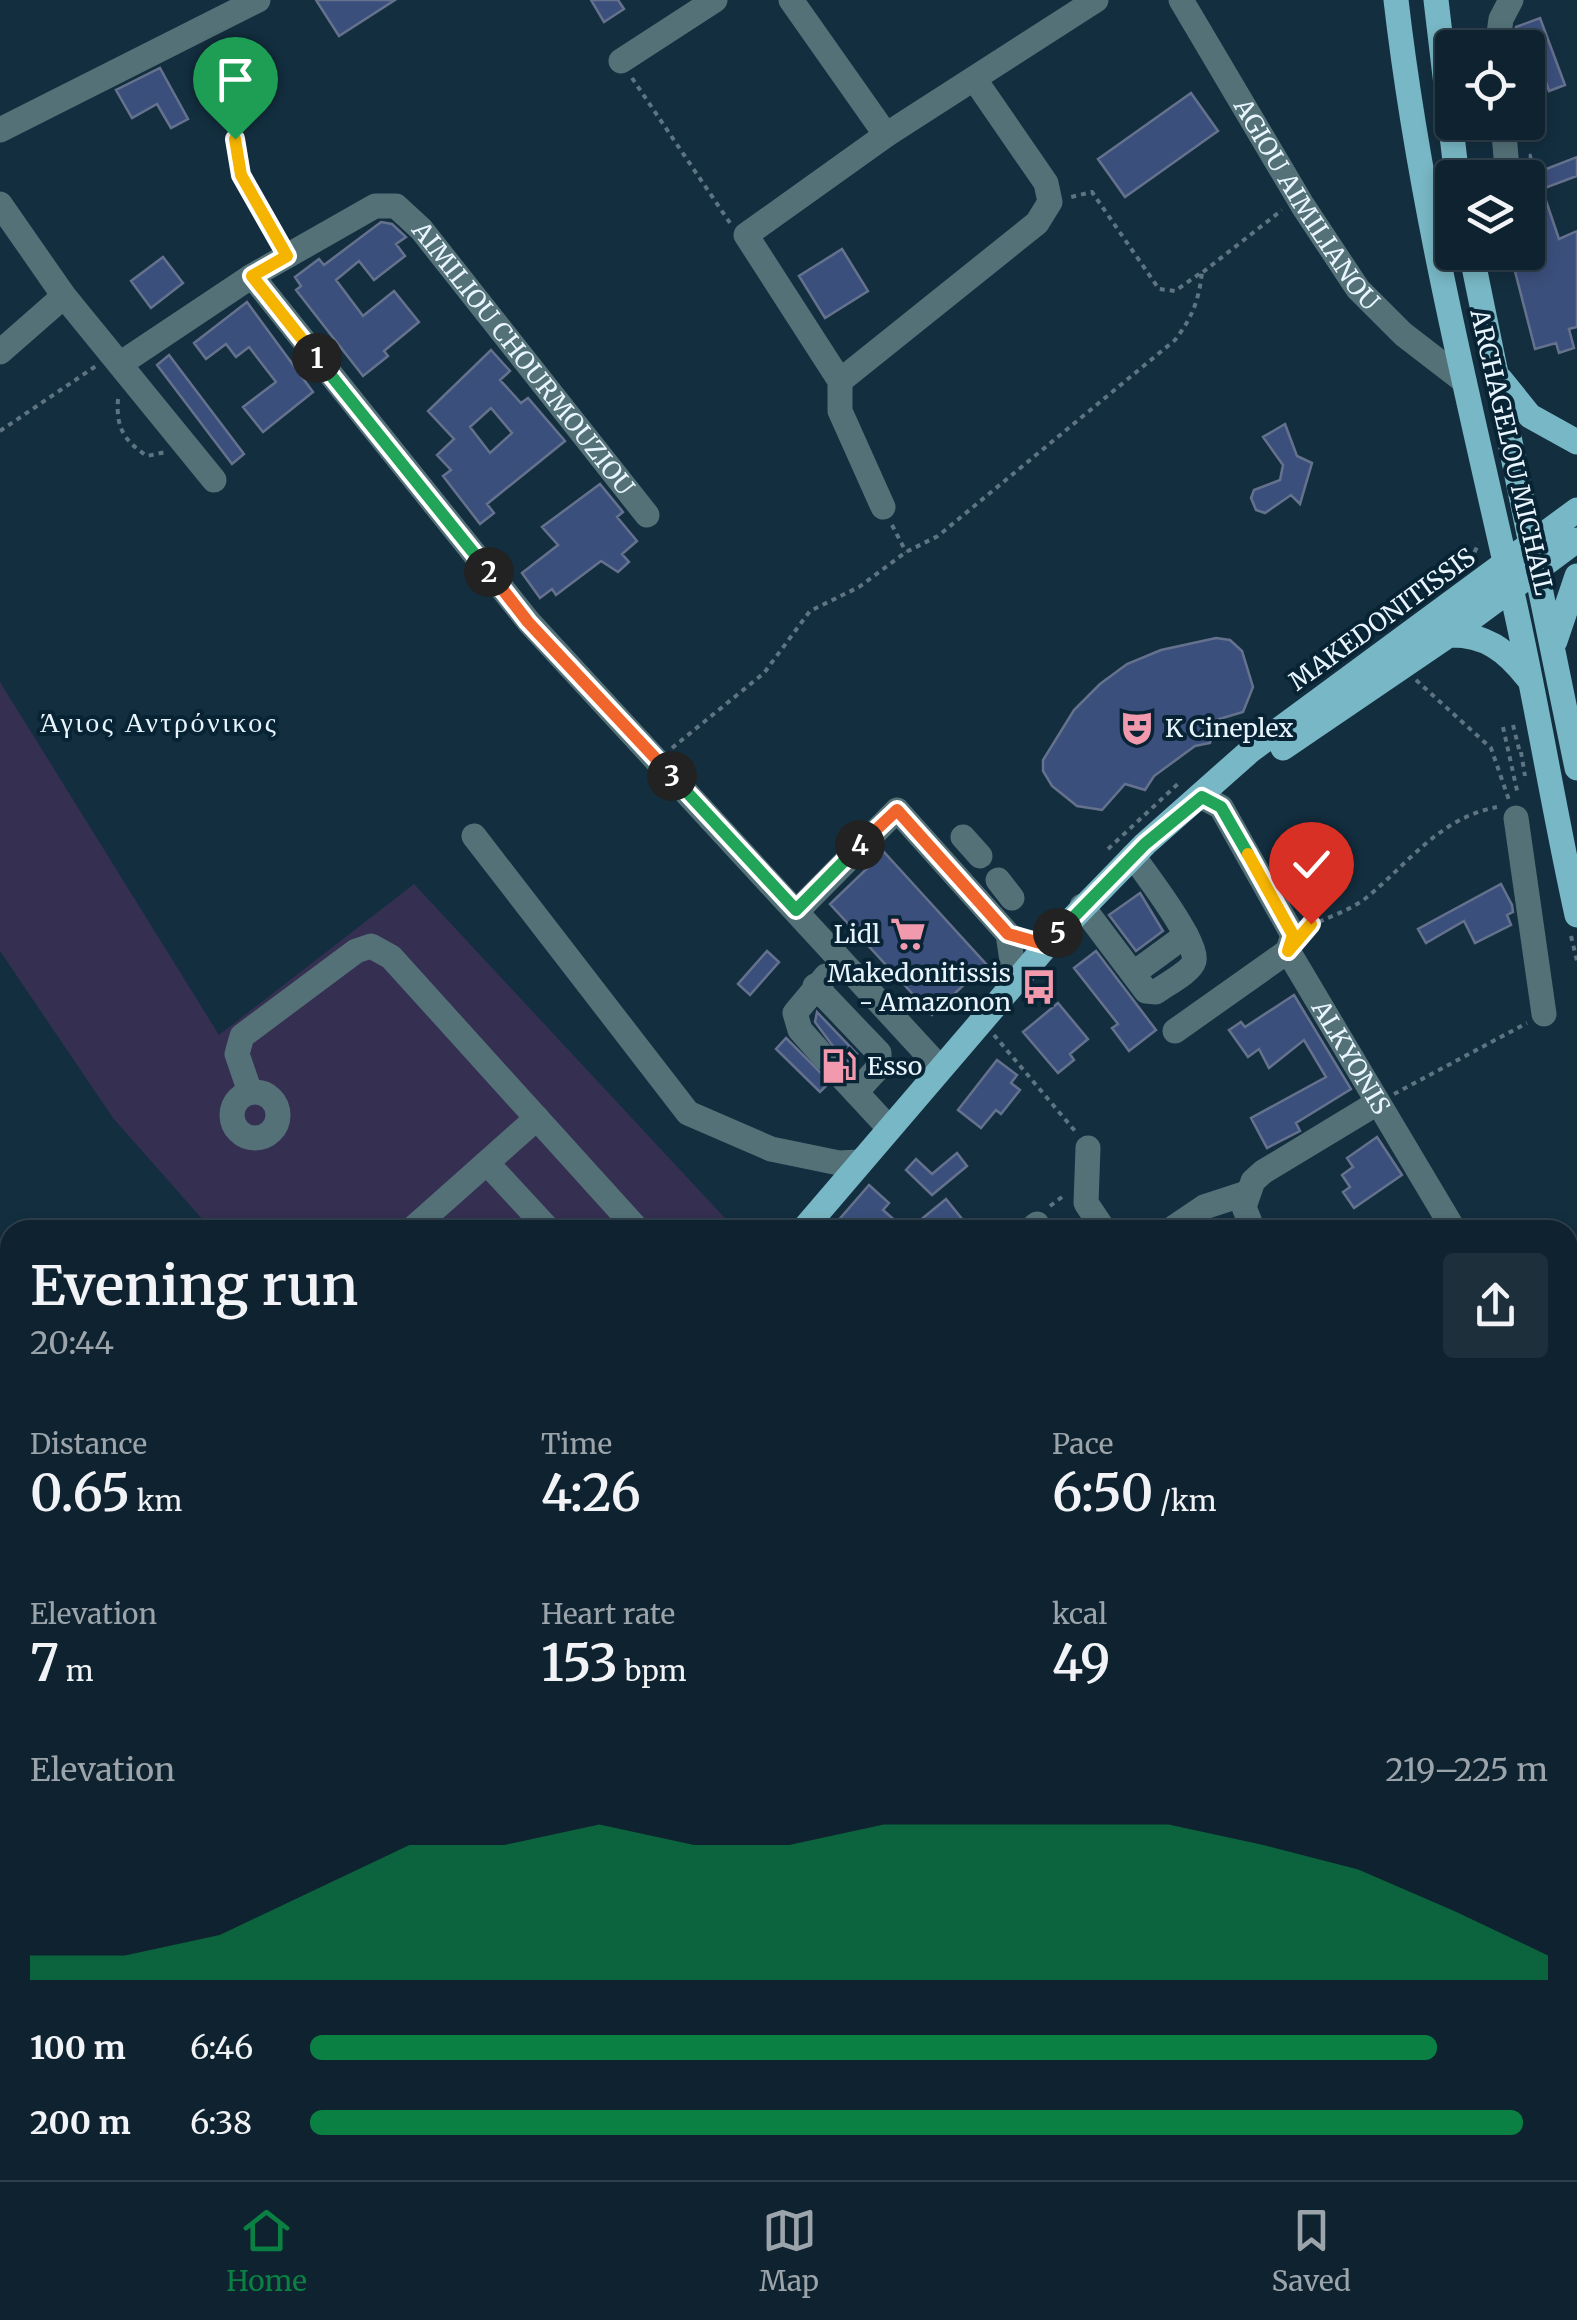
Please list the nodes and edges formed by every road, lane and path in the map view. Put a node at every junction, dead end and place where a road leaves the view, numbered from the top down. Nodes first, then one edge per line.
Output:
1 (258, 0) edge
2 (715, 0) edge
3 (791, 0) edge
4 (1096, 0) edge
5 (1180, 0) edge
6 (1396, 0) edge
7 (1436, 0) edge
8 (1511, 0) edge
9 (212, 22) junction
10 (1499, 30) edge
11 (621, 60) joint
12 (974, 80) junction
13 (0, 130) edge
14 (886, 135) junction
15 (1455, 160) edge
16 (1298, 197) junction
17 (1050, 202) junction
18 (0, 204) edge
19 (746, 235) junction
20 (287, 256) junction
21 (1475, 270) edge
22 (1202, 272) junction
23 (252, 276) junction
24 (64, 296) junction
25 (0, 352) edge
26 (116, 360) junction
27 (1495, 372) junction
28 (840, 380) junction
29 (1464, 381) junction
30 (0, 431) edge
31 (180, 438) junction
32 (1577, 442) edge
33 (214, 480) dead end
34 (883, 507) joint
35 (1577, 510) edge
36 (646, 515) dead end
37 (1577, 540) edge
38 (906, 552) junction
39 (1532, 558) junction
40 (1577, 576) edge
41 (1509, 577) junction
42 (1449, 635) junction
43 (1553, 650) junction
44 (1402, 667) junction
45 (1531, 682) junction
46 (1513, 725) dead end
47 (1503, 727) dead end
48 (1530, 750) dead end
49 (1520, 752) junction
50 (657, 760) junction
51 (1577, 768) edge
52 (1527, 782) dead end
53 (1202, 797) junction
54 (1519, 807) junction
55 (474, 836) dead end
56 (1133, 856) junction
57 (1082, 906) junction
58 (796, 910) junction
59 (1574, 923) edge
60 (1008, 934) junction
61 (1047, 945) junction
62 (1288, 951) junction
63 (840, 961) junction
64 (1577, 961) edge
65 (1015, 981) junction
66 (862, 984) junction
67 (815, 986) junction
68 (838, 1009) junction
69 (1544, 1014) joint
70 (982, 1019) junction
71 (1175, 1032) dead end
72 (940, 1068) junction
73 (250, 1092) dead end
74 (856, 1092) junction
75 (1377, 1104) junction
76 (537, 1118) junction
77 (889, 1128) junction
78 (1088, 1148) joint
79 (487, 1162) junction
80 (860, 1162) junction
81 (1084, 1190) junction
82 (1246, 1193) junction
83 (422, 1220) edge
84 (540, 1220) edge
85 (629, 1220) edge
86 (811, 1220) edge
87 (1038, 1220) edge
88 (1098, 1220) edge
89 (1184, 1220) edge
90 (1246, 1220) edge
91 (1448, 1220) edge

1 - 9 street
2 - 11 street
3 - 14 street
4 - 12 street
5 - 16 street, AGIOU AIMILIANOU
6 - 29 main road, ARCHAGELOU MICHAIL
7 - 15 main road
8 - 10 street
9 - 13 street
9 - 20 path
11 - 19 path
12 - 14 street
12 - 17 street
14 - 19 street
16 - 22 path
16 - 29 street, AGIOU AIMILIANOU
17 - 22 path
17 - 28 street
18 - 24 street
19 - 28 street
20 - 23 street
20 - 36 street, AIMILIOU CHOURMOUZIOU
21 - 27 main road, ARCHAGELOU MICHAIL
22 - 38 path
23 - 26 street
23 - 50 street
24 - 25 street
24 - 26 street
26 - 30 path
26 - 31 street
26 - 31 path
27 - 32 main road
27 - 39 main road, ARCHAGELOU MICHAIL
28 - 34 street
29 - 41 main road, ARCHAGELOU MICHAIL
31 - 33 street
34 - 38 path
35 - 39 main road
37 - 39 main road
38 - 50 path
39 - 41 main road
39 - 43 main road, ARCHAGELOU MICHAIL
40 - 43 main road
41 - 42 main road, MAKEDONITISSIS
41 - 45 main road, ARCHAGELOU MICHAIL
41 - 53 main road, MAKEDONITISSIS
42 - 44 main road, MAKEDONITISSIS
42 - 45 main road
43 - 51 main road, ARCHAGELOU MICHAIL
44 - 53 main road, MAKEDONITISSIS
44 - 54 path
45 - 59 main road, ARCHAGELOU MICHAIL
46 - 49 path
47 - 54 path
48 - 49 path
49 - 52 path
50 - 58 street
53 - 56 main road, MAKEDONITISSIS
53 - 62 street, ALKYONIS
54 - 62 path
54 - 69 street
55 - 80 street
56 - 57 main road, MAKEDONITISSIS
56 - 57 street
57 - 61 main road, MAKEDONITISSIS
58 - 60 street
58 - 63 street
59 - 64 path
60 - 61 street
60 - 65 street
61 - 65 main road, MAKEDONITISSIS
62 - 71 street
62 - 75 street, ALKYONIS
63 - 66 street
63 - 67 street
65 - 70 main road, MAKEDONITISSIS
66 - 68 street
66 - 72 street
67 - 68 street
67 - 74 street
68 - 74 street
69 - 75 path
70 - 72 main road, MAKEDONITISSIS
70 - 78 path
72 - 77 main road, MAKEDONITISSIS
73 - 76 street
74 - 77 street
75 - 82 street
75 - 91 street, ALKYONIS
76 - 79 street
76 - 85 street
77 - 80 main road, MAKEDONITISSIS
78 - 81 street
79 - 83 street
79 - 84 street
80 - 86 main road, MAKEDONITISSIS
81 - 87 path
81 - 88 street
82 - 89 street
82 - 90 street

